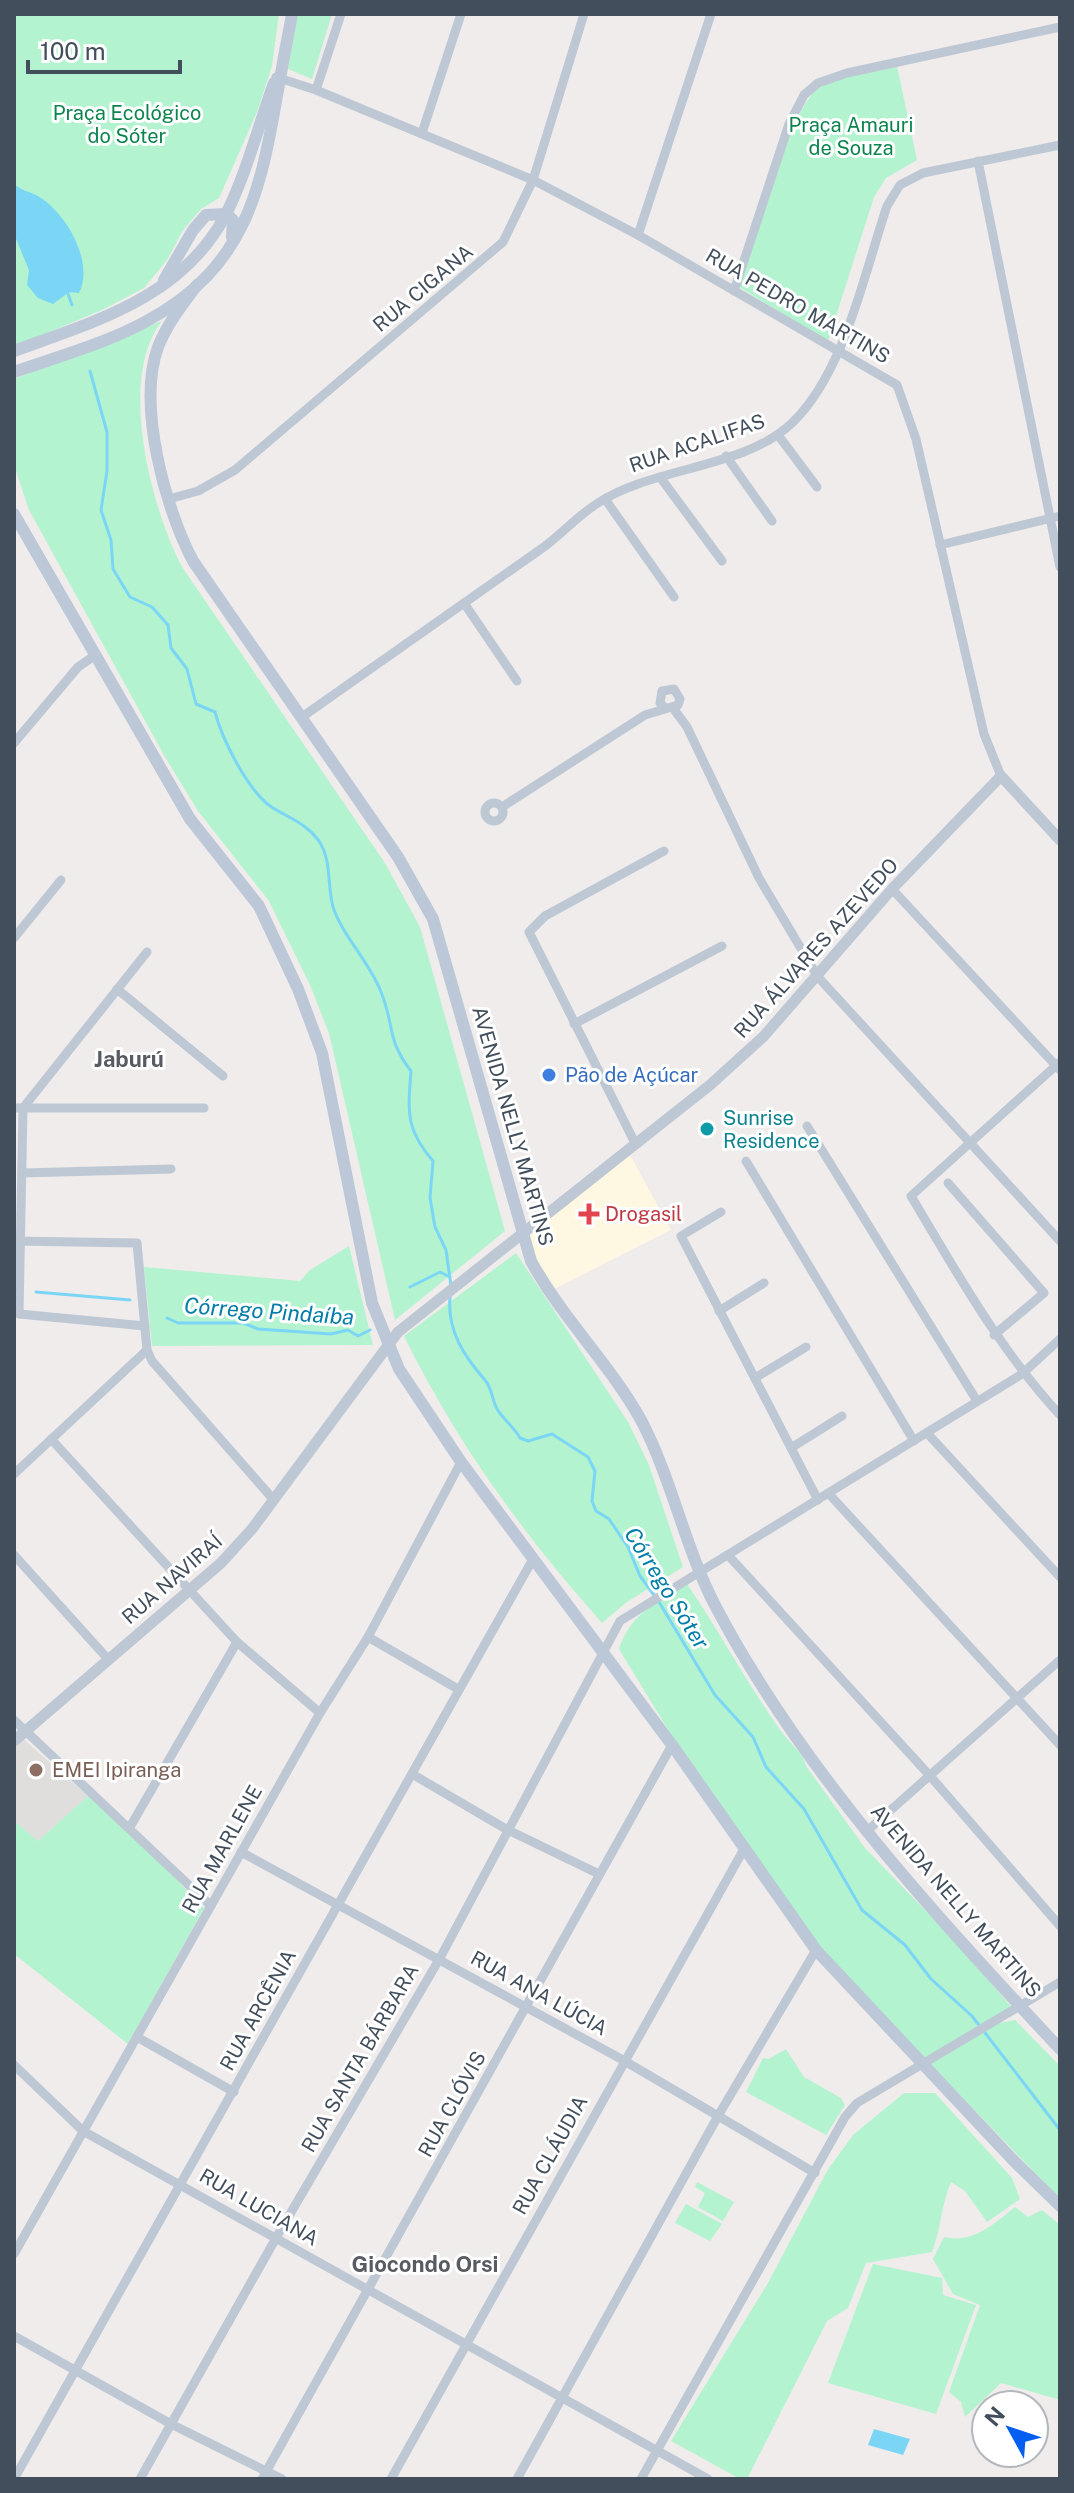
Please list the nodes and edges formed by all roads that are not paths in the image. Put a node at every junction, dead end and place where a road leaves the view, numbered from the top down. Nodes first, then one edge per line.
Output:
1 (292, 14) edge
2 (341, 14) edge
3 (461, 14) edge
4 (584, 14) edge
5 (711, 14) edge
6 (1060, 27) edge
7 (279, 75) junction
8 (316, 90) junction
9 (422, 133) junction
10 (1060, 145) edge
11 (978, 161) junction
12 (533, 180) junction
13 (226, 214) junction
14 (638, 235) junction
15 (218, 264) junction
16 (197, 285) junction
17 (734, 291) junction
18 (148, 297) junction
19 (14, 351) edge
20 (838, 352) junction
21 (14, 372) edge
22 (778, 435) junction
23 (726, 456) junction
24 (660, 477) junction
25 (817, 487) dead end
26 (169, 499) junction
27 (605, 499) junction
28 (14, 514) edge
29 (1060, 516) edge
30 (1048, 519) junction
31 (772, 521) dead end
32 (940, 545) junction
33 (722, 561) dead end
34 (1060, 567) edge
35 (674, 597) dead end
36 (464, 603) junction
37 (94, 656) junction
38 (517, 681) dead end
39 (302, 717) junction
40 (14, 743) edge
41 (1001, 776) junction
42 (502, 807) dead end
43 (1060, 840) edge
44 (664, 851) dead end
45 (61, 880) dead end
46 (892, 889) junction
47 (14, 938) edge
48 (722, 946) dead end
49 (147, 952) dead end
50 (818, 977) junction
51 (117, 989) junction
52 (574, 1024) junction
53 (1059, 1066) edge
54 (223, 1076) dead end
55 (19, 1108) edge
56 (204, 1108) dead end
57 (807, 1126) dead end
58 (970, 1142) junction
59 (635, 1143) junction
60 (746, 1161) dead end
61 (171, 1169) dead end
62 (22, 1173) junction
63 (948, 1183) dead end
64 (721, 1212) dead end
65 (520, 1232) junction
66 (18, 1241) edge
67 (1060, 1241) edge
68 (764, 1283) dead end
69 (719, 1311) junction
70 (16, 1317) edge
71 (145, 1326) junction
72 (994, 1335) junction
73 (1060, 1339) edge
74 (388, 1345) junction
75 (806, 1347) dead end
76 (147, 1350) junction
77 (1022, 1374) junction
78 (755, 1378) junction
79 (977, 1401) junction
80 (1060, 1415) edge
81 (842, 1416) dead end
82 (927, 1433) junction
83 (51, 1439) junction
84 (914, 1441) junction
85 (791, 1448) junction
86 (461, 1462) junction
87 (14, 1474) edge
88 (829, 1494) junction
89 (273, 1499) junction
90 (818, 1500) junction
91 (14, 1555) edge
92 (728, 1555) junction
93 (533, 1559) junction
94 (697, 1571) junction
95 (1060, 1577) edge
96 (189, 1591) junction
97 (368, 1637) junction
98 (237, 1642) junction
99 (601, 1651) junction
100 (107, 1658) junction
101 (1060, 1660) edge
102 (458, 1689) junction
103 (1018, 1698) junction
104 (320, 1713) junction
105 (14, 1720) edge
106 (25, 1733) junction
107 (14, 1741) edge
108 (672, 1745) junction
109 (1060, 1745) edge
110 (412, 1774) junction
111 (931, 1777) junction
112 (130, 1827) junction
113 (506, 1829) junction
114 (866, 1832) junction
115 (744, 1849) junction
116 (241, 1852) junction
117 (599, 1874) junction
118 (211, 1906) junction
119 (337, 1906) junction
120 (1060, 1926) edge
121 (816, 1950) junction
122 (440, 1958) junction
123 (1060, 1982) edge
124 (526, 2006) junction
125 (1021, 2007) junction
126 (137, 2037) junction
127 (1060, 2049) edge
128 (623, 2060) junction
129 (923, 2060) junction
130 (14, 2065) edge
131 (234, 2092) junction
132 (718, 2116) junction
133 (83, 2131) junction
134 (815, 2173) junction
135 (182, 2184) junction
136 (1060, 2206) edge
137 (276, 2238) junction
138 (14, 2254) edge
139 (370, 2289) junction
140 (14, 2336) edge
141 (465, 2344) junction
142 (76, 2371) junction
143 (562, 2397) junction
144 (171, 2424) junction
145 (657, 2450) junction
146 (264, 2474) edge
147 (14, 2479) edge
148 (140, 2479) edge
149 (282, 2479) edge
150 (391, 2479) edge
151 (517, 2479) edge
152 (641, 2479) edge
153 (708, 2479) edge

1 - 7 main road
2 - 8 street
3 - 9 street
4 - 12 street, RUA CIGANA
5 - 14 street
6 - 17 street
7 - 8 street, RUA PEDRO MARTINS
7 - 13 main road
7 - 15 main road
8 - 9 street, RUA PEDRO MARTINS
9 - 12 street, RUA PEDRO MARTINS
10 - 11 street, RUA ACALIFAS
11 - 20 street, RUA ACALIFAS
11 - 30 street
12 - 14 street, RUA PEDRO MARTINS
12 - 26 street, RUA CIGANA
13 - 15 main road
13 - 18 main road
13 - 18 main road
14 - 17 street, RUA PEDRO MARTINS
15 - 16 main road
16 - 21 main road
16 - 26 main road, AVENIDA NELLY MARTINS
17 - 20 street, RUA PEDRO MARTINS
18 - 19 main road
20 - 22 street, RUA ACALIFAS
20 - 32 street, RUA PEDRO MARTINS
22 - 23 street, RUA ACALIFAS
22 - 25 street
23 - 24 street, RUA ACALIFAS
23 - 31 street
24 - 27 street, RUA ACALIFAS
24 - 33 street
26 - 39 main road, AVENIDA NELLY MARTINS
27 - 35 street
27 - 36 street, RUA ACALIFAS
28 - 37 main road
29 - 30 street
30 - 32 street
30 - 34 street
32 - 41 street, RUA PEDRO MARTINS
36 - 38 street
36 - 39 street, RUA ACALIFAS
37 - 40 street
37 - 74 main road
39 - 65 main road, AVENIDA NELLY MARTINS
41 - 43 street, RUA PEDRO MARTINS
41 - 46 street, RUA ÁLVARES AZEVEDO
42 - 50 street
44 - 52 street
45 - 47 street
46 - 50 street, RUA ÁLVARES AZEVEDO
46 - 53 street
48 - 52 street
49 - 51 street
50 - 58 street
50 - 59 street, RUA ÁLVARES AZEVEDO
51 - 54 street
51 - 55 street
52 - 59 street
53 - 58 street
55 - 56 street
55 - 62 street
57 - 79 street
58 - 67 street
58 - 72 street
59 - 65 street, RUA ÁLVARES AZEVEDO
60 - 84 street
61 - 62 street
62 - 66 street
63 - 72 street
64 - 69 street
65 - 74 street, RUA ÁLVARES AZEVEDO
65 - 94 main road, AVENIDA NELLY MARTINS
66 - 70 street
66 - 71 street
68 - 69 street
69 - 78 street
70 - 71 street
71 - 76 street
72 - 77 street
73 - 77 street, RUA SANTA BÁRBARA
74 - 86 main road
74 - 89 street, RUA NAVIRAÍ
75 - 78 street
76 - 83 street
76 - 89 street
77 - 79 street, RUA SANTA BÁRBARA
77 - 80 street
78 - 85 street
79 - 82 street, RUA SANTA BÁRBARA
81 - 85 street
82 - 84 street, RUA SANTA BÁRBARA
82 - 95 street
83 - 87 street
83 - 96 street
84 - 88 street, RUA SANTA BÁRBARA
85 - 90 street
86 - 93 main road
86 - 97 street, RUA MARLENE
88 - 90 street, RUA SANTA BÁRBARA
88 - 103 street
89 - 96 street, RUA NAVIRAÍ
90 - 92 street, RUA SANTA BÁRBARA
91 - 100 street
92 - 94 street, RUA SANTA BÁRBARA
92 - 111 street
93 - 99 main road
93 - 102 street, RUA ARCÊNIA
94 - 99 street, RUA SANTA BÁRBARA
94 - 114 main road, AVENIDA NELLY MARTINS
96 - 98 street
96 - 100 street, RUA NAVIRAÍ
97 - 102 street
97 - 104 street, RUA MARLENE
98 - 104 street
98 - 112 street
99 - 108 main road
99 - 113 street, RUA SANTA BÁRBARA
100 - 106 street, RUA NAVIRAÍ
101 - 103 street
102 - 110 street, RUA ARCÊNIA
103 - 109 street
103 - 111 street
104 - 116 street, RUA MARLENE
105 - 106 street
106 - 107 street, RUA NAVIRAÍ
106 - 112 street
108 - 115 main road
108 - 117 street, RUA CLÓVIS
110 - 113 street
110 - 119 street, RUA ARCÊNIA
111 - 114 street
111 - 120 street
112 - 118 street
113 - 117 street
113 - 122 street, RUA SANTA BÁRBARA
114 - 125 main road, AVENIDA NELLY MARTINS
115 - 121 main road
115 - 128 street, RUA CLÁUDIA
116 - 118 street, RUA MARLENE
116 - 119 street, RUA ANA LÚCIA
117 - 124 street, RUA CLÓVIS
118 - 126 street, RUA MARLENE
119 - 122 street, RUA ANA LÚCIA
119 - 131 street, RUA ARCÊNIA
121 - 129 main road
121 - 132 street
122 - 124 street, RUA ANA LÚCIA
122 - 137 street, RUA SANTA BÁRBARA
123 - 125 street
124 - 128 street, RUA ANA LÚCIA
124 - 139 street, RUA CLÓVIS
125 - 127 main road, AVENIDA NELLY MARTINS
125 - 129 street
126 - 131 street
126 - 133 street, RUA MARLENE
128 - 132 street, RUA ANA LÚCIA
128 - 141 street, RUA CLÁUDIA
129 - 134 street
129 - 136 main road
130 - 133 street, RUA LUCIANA
131 - 135 street, RUA ARCÊNIA
132 - 134 street, RUA ANA LÚCIA
132 - 143 street
133 - 135 street, RUA LUCIANA
133 - 138 street, RUA MARLENE
134 - 145 street
135 - 137 street, RUA LUCIANA
135 - 142 street, RUA ARCÊNIA
137 - 139 street, RUA LUCIANA
137 - 144 street, RUA SANTA BÁRBARA
139 - 141 street, RUA LUCIANA
139 - 146 street, RUA CLÓVIS
140 - 142 street
141 - 143 street, RUA LUCIANA
141 - 150 street, RUA CLÁUDIA
142 - 144 street
142 - 147 street, RUA ARCÊNIA
143 - 145 street, RUA LUCIANA
143 - 151 street
144 - 146 street
144 - 148 street, RUA SANTA BÁRBARA
145 - 152 street
145 - 153 street, RUA LUCIANA
146 - 149 street

